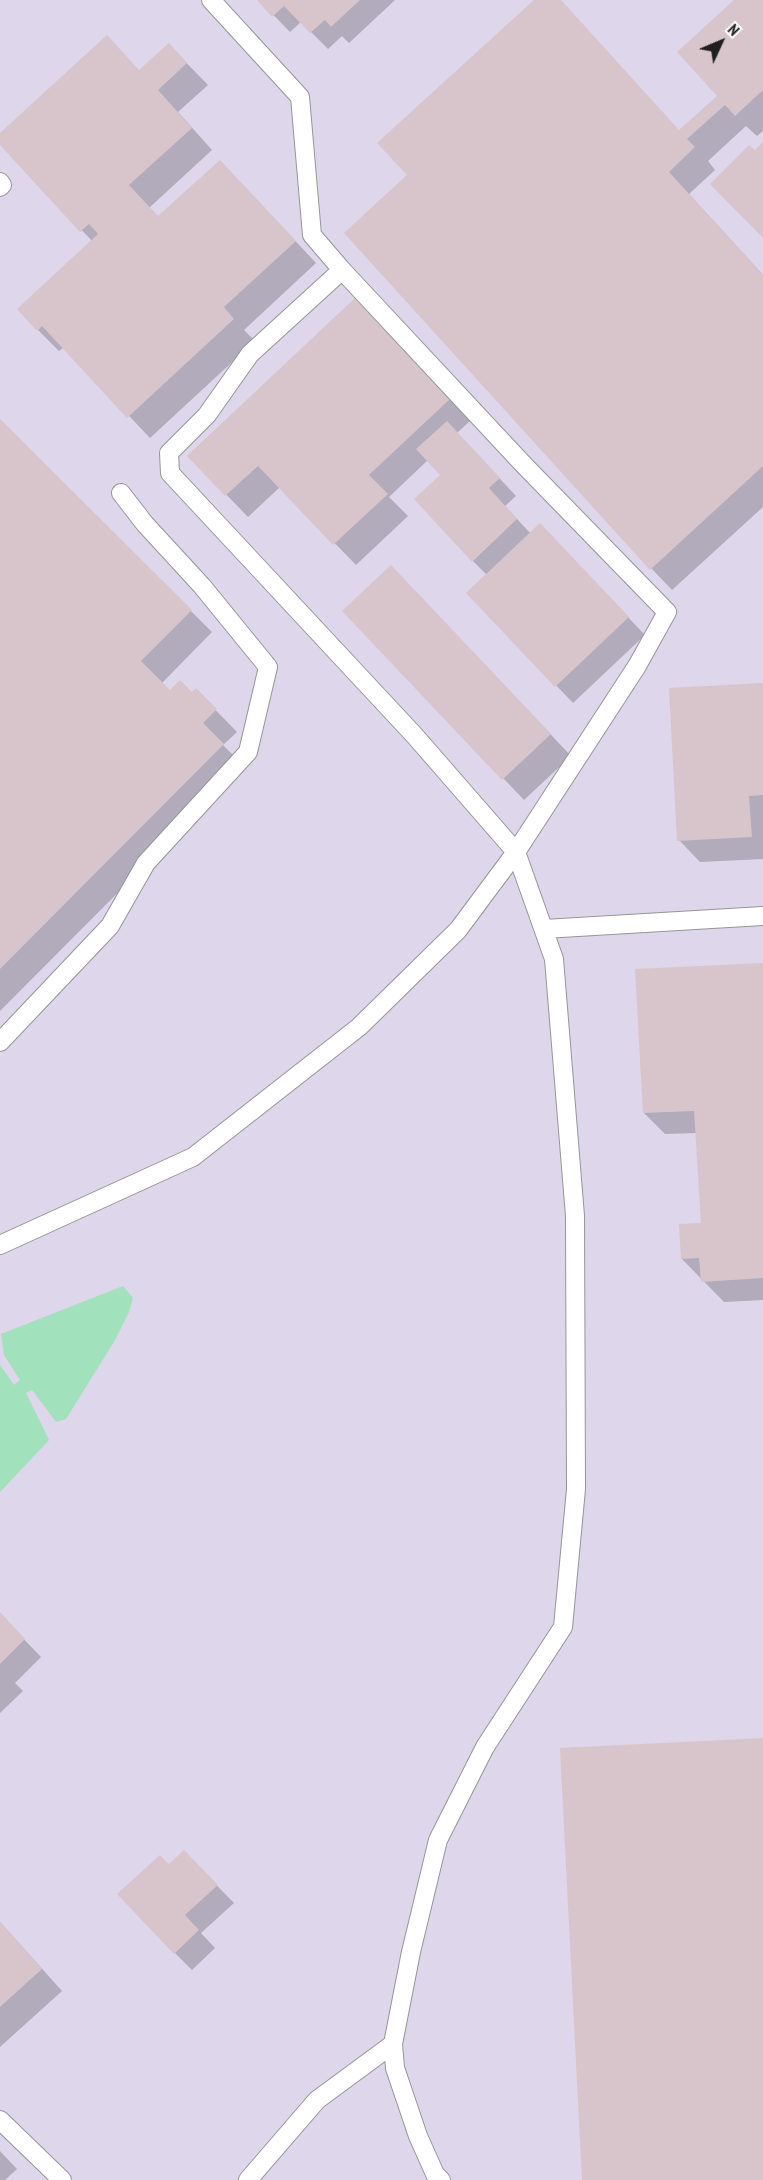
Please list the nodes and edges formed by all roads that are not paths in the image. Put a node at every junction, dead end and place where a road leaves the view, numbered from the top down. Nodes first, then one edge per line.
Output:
1 (212, 0) edge
2 (0, 182) edge
3 (0, 187) edge
4 (341, 269) junction
5 (121, 493) dead end
6 (516, 852) junction
7 (763, 916) edge
8 (544, 929) junction
9 (0, 1042) edge
10 (0, 1245) edge
11 (393, 2044) junction
12 (0, 2120) edge
13 (62, 2180) edge
14 (248, 2180) edge
15 (441, 2180) edge

1 - 4 lane
2 - 3 lane
4 - 6 lane
4 - 6 lane
5 - 9 lane
6 - 8 lane
6 - 10 lane
7 - 8 lane
8 - 11 lane
11 - 14 lane
11 - 15 lane
12 - 13 lane

